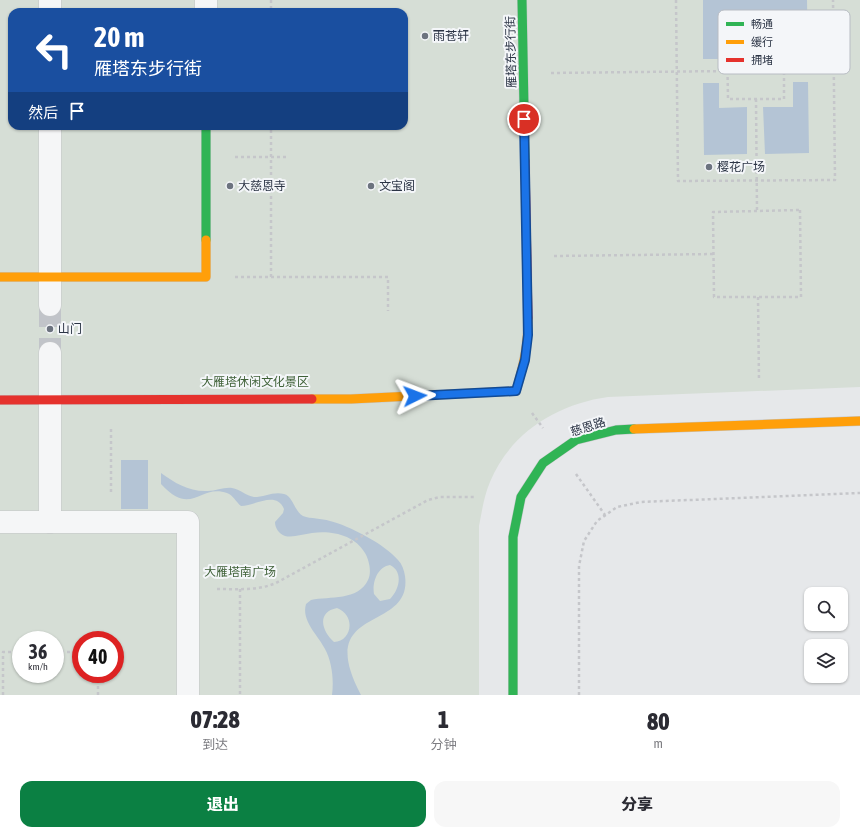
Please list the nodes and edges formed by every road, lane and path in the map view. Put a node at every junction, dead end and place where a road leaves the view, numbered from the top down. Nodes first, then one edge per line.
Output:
1 (522, 0) edge
2 (676, 0) edge
3 (833, 0) edge
4 (833, 10) edge
5 (718, 71) edge
6 (677, 72) junction
7 (523, 73) junction
8 (727, 74) edge
9 (784, 74) edge
10 (834, 74) edge
11 (756, 99) junction
12 (50, 130) edge
13 (206, 130) edge
14 (270, 130) edge
15 (206, 157) junction
16 (270, 157) junction
17 (289, 157) dead end
18 (757, 180) junction
19 (757, 211) junction
20 (714, 254) junction
21 (526, 256) junction
22 (0, 277) edge
23 (50, 277) junction
24 (206, 277) junction
25 (270, 277) junction
26 (758, 297) junction
27 (50, 305) tunnel mouth
28 (388, 311) dead end
29 (50, 353) tunnel mouth
30 (759, 380) dead end
31 (0, 400) edge
32 (50, 400) junction
33 (112, 400) junction
34 (860, 421) edge
35 (860, 493) edge
36 (476, 497) dead end
37 (0, 522) edge
38 (50, 522) junction
39 (112, 522) junction
40 (188, 589) junction
41 (240, 589) junction
42 (12, 652) edge
43 (98, 683) edge
44 (3, 695) edge
45 (98, 695) edge
46 (188, 695) edge
47 (240, 695) edge
48 (513, 695) edge
49 (579, 695) edge

1 - 7 street, 雁塔东步行街
2 - 6 path
3 - 4 path
5 - 6 path
6 - 7 path
6 - 18 path
7 - 21 street, 雁塔东步行街
8 - 11 path
9 - 11 path
10 - 18 path
11 - 18 path
12 - 23 street
13 - 15 street
14 - 16 path
15 - 16 path
15 - 24 street
16 - 17 path
16 - 25 path
18 - 19 path
19 - 20 path
19 - 26 path
20 - 21 path
20 - 26 path
21 - 33 street, 雁塔东步行街
22 - 23 street
23 - 24 street
23 - 27 street
24 - 25 path
25 - 28 path
26 - 30 path
29 - 32 street
31 - 32 street
32 - 33 street
32 - 38 street
33 - 39 path
34 - 48 street, 慈恩路
35 - 49 path
36 - 41 path
37 - 38 street
38 - 39 street
39 - 40 street
40 - 41 path
40 - 46 street
41 - 47 path
42 - 44 path
43 - 45 path

